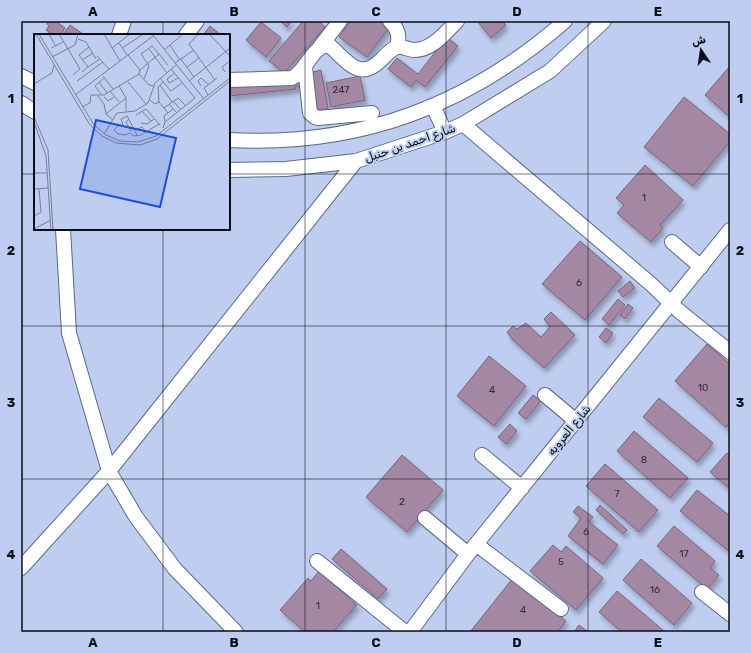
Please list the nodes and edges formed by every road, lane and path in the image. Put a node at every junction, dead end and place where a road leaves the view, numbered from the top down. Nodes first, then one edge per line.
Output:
1 (124, 21) edge
2 (197, 21) edge
3 (390, 21) edge
4 (457, 21) edge
5 (565, 21) edge
6 (604, 21) edge
7 (335, 23) edge
8 (119, 34) edge
9 (187, 34) edge
10 (397, 47) junction
11 (319, 48) junction
12 (305, 66) junction
13 (21, 76) edge
14 (230, 80) edge
15 (34, 82) edge
16 (21, 103) edge
17 (433, 106) junction
18 (34, 111) edge
19 (372, 113) dead end
20 (464, 124) junction
21 (445, 132) junction
22 (230, 140) edge
23 (356, 161) junction
24 (230, 170) edge
25 (63, 230) edge
26 (730, 230) edge
27 (672, 242) dead end
28 (701, 267) junction
29 (672, 303) junction
30 (730, 352) edge
31 (545, 395) dead end
32 (576, 420) junction
33 (482, 455) dead end
34 (109, 472) junction
35 (522, 488) junction
36 (425, 518) dead end
37 (472, 549) junction
38 (317, 561) dead end
39 (21, 568) edge
40 (702, 592) dead end
41 (561, 609) dead end
42 (730, 614) edge
43 (236, 632) edge
44 (404, 632) edge
45 (410, 632) edge

1 - 8 street
2 - 9 street
3 - 10 street
4 - 10 street
5 - 17 street
6 - 20 street, شارع احمد بن حنبل
7 - 11 street
10 - 11 street
11 - 12 street
12 - 14 street
12 - 19 street
13 - 15 street
16 - 18 street
17 - 21 street
17 - 22 street
20 - 21 street, شارع احمد بن حنبل
20 - 29 street
21 - 23 street, شارع احمد بن حنبل
23 - 24 street, شارع احمد بن حنبل
23 - 34 street
25 - 34 street
26 - 28 street, شارع العروبه
27 - 28 street
28 - 29 street, شارع العروبه
29 - 30 street
29 - 32 street, شارع العروبه
31 - 32 street
32 - 35 street, شارع العروبه
33 - 35 street
34 - 39 street
34 - 43 street
35 - 37 street, شارع العروبه
36 - 37 street
37 - 41 street
37 - 45 street, شارع العروبه
38 - 44 street
40 - 42 street

